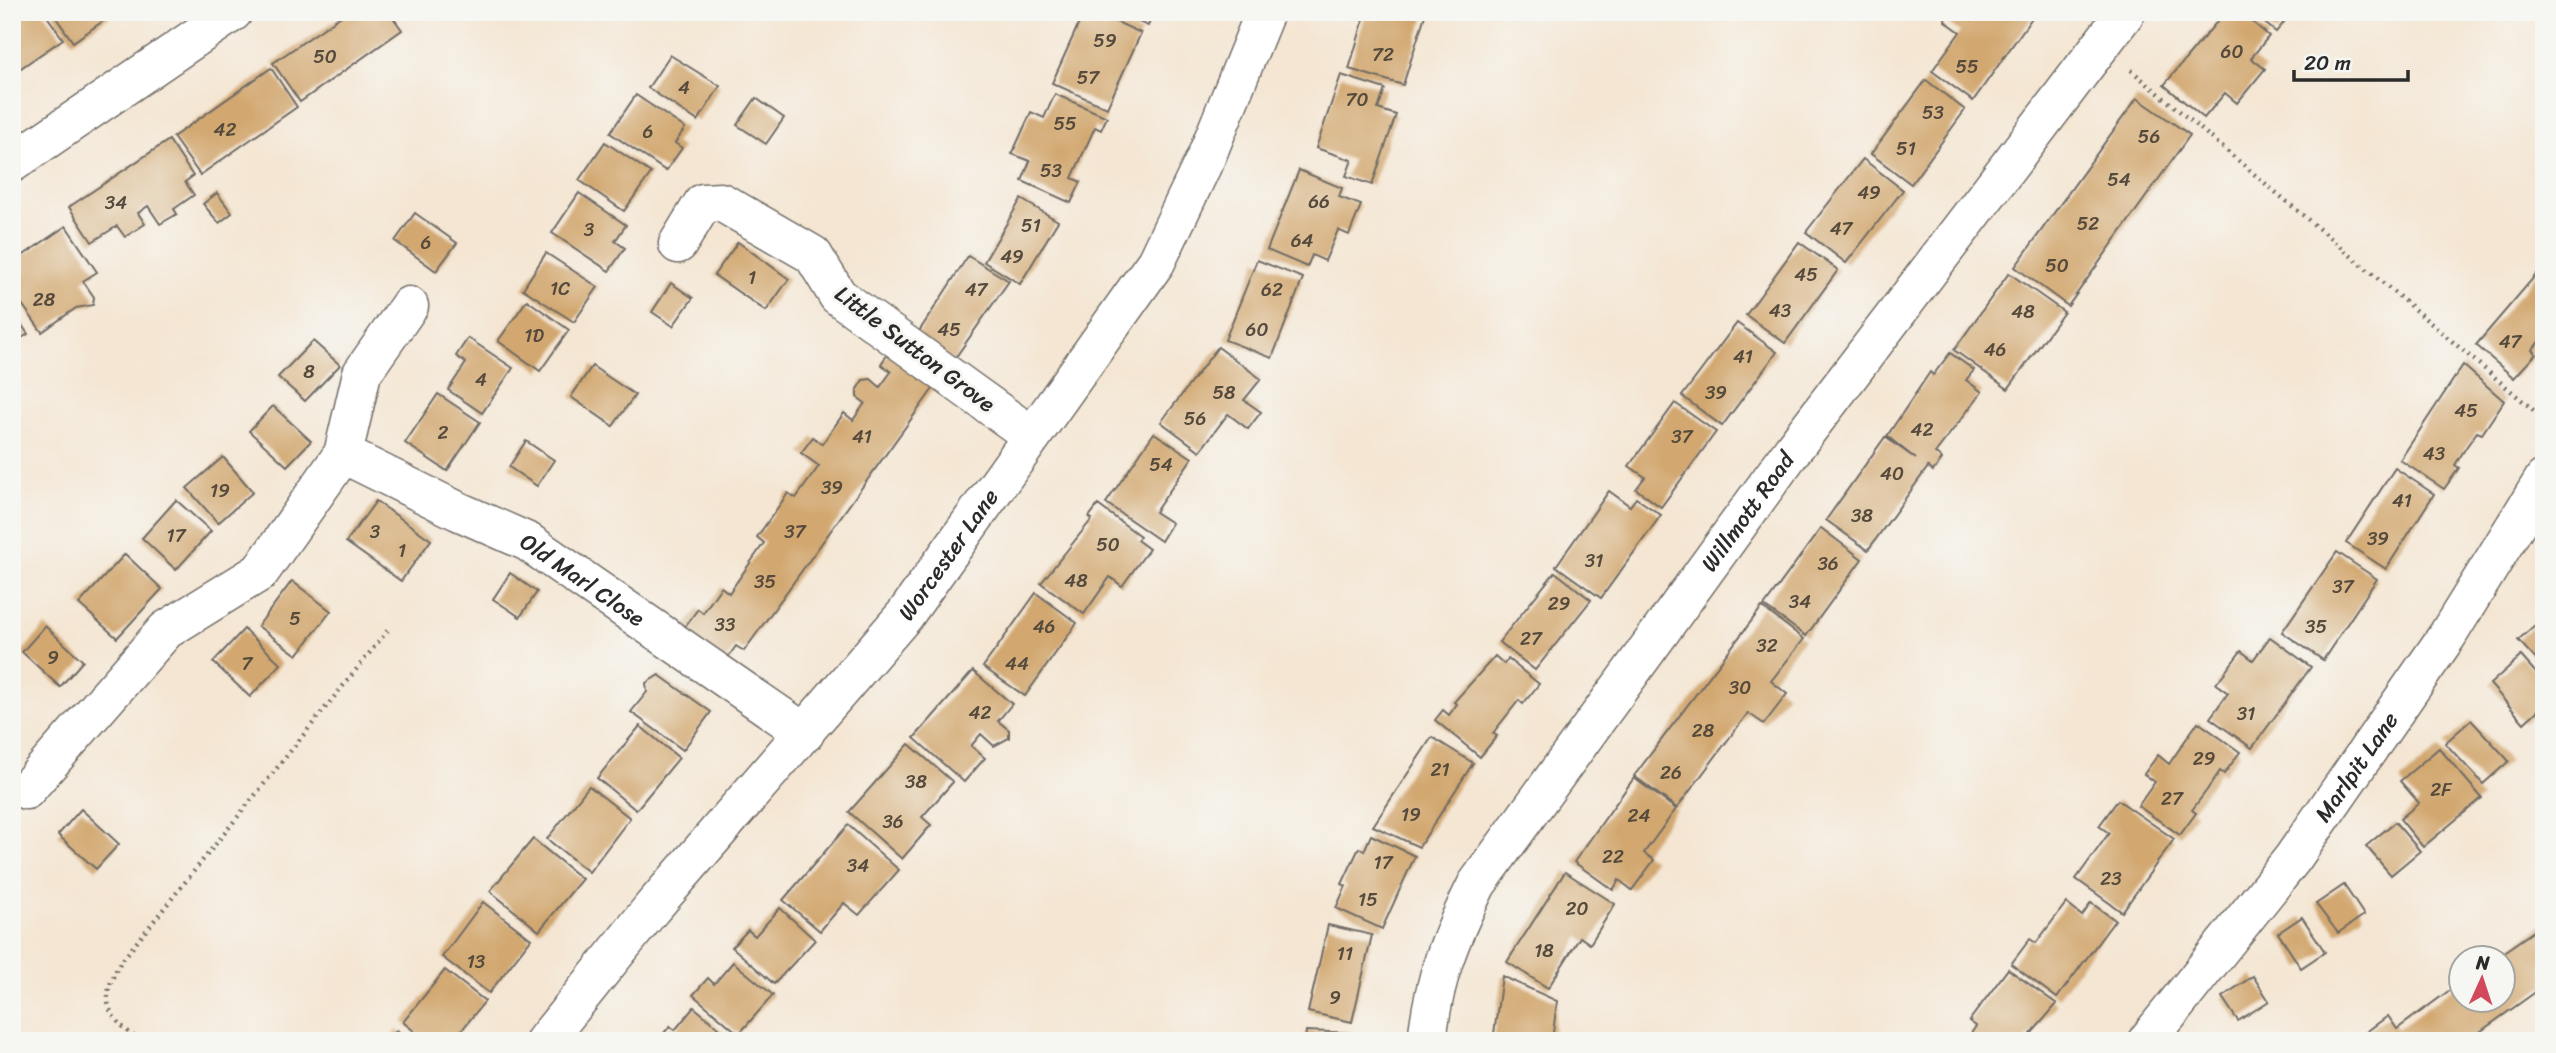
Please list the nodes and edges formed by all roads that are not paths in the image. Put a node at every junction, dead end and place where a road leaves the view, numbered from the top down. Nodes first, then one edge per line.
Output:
1 (233, 12) edge
2 (1265, 12) edge
3 (2126, 12) edge
4 (12, 163) edge
5 (678, 244) dead end
6 (409, 306) dead end
7 (1032, 436) junction
8 (343, 454) junction
9 (2544, 479) edge
10 (805, 733) junction
11 (26, 790) dead end
12 (545, 1041) edge
13 (1427, 1041) edge
14 (2147, 1041) edge

1 - 4 street
2 - 7 street, Worcester Lane
3 - 13 street, Willmott Road
5 - 7 street, Little Sutton Grove
6 - 8 street
7 - 10 street, Worcester Lane
8 - 10 street, Old Marl Close
8 - 11 street
9 - 14 street, Marlpit Lane
10 - 12 street, Worcester Lane

